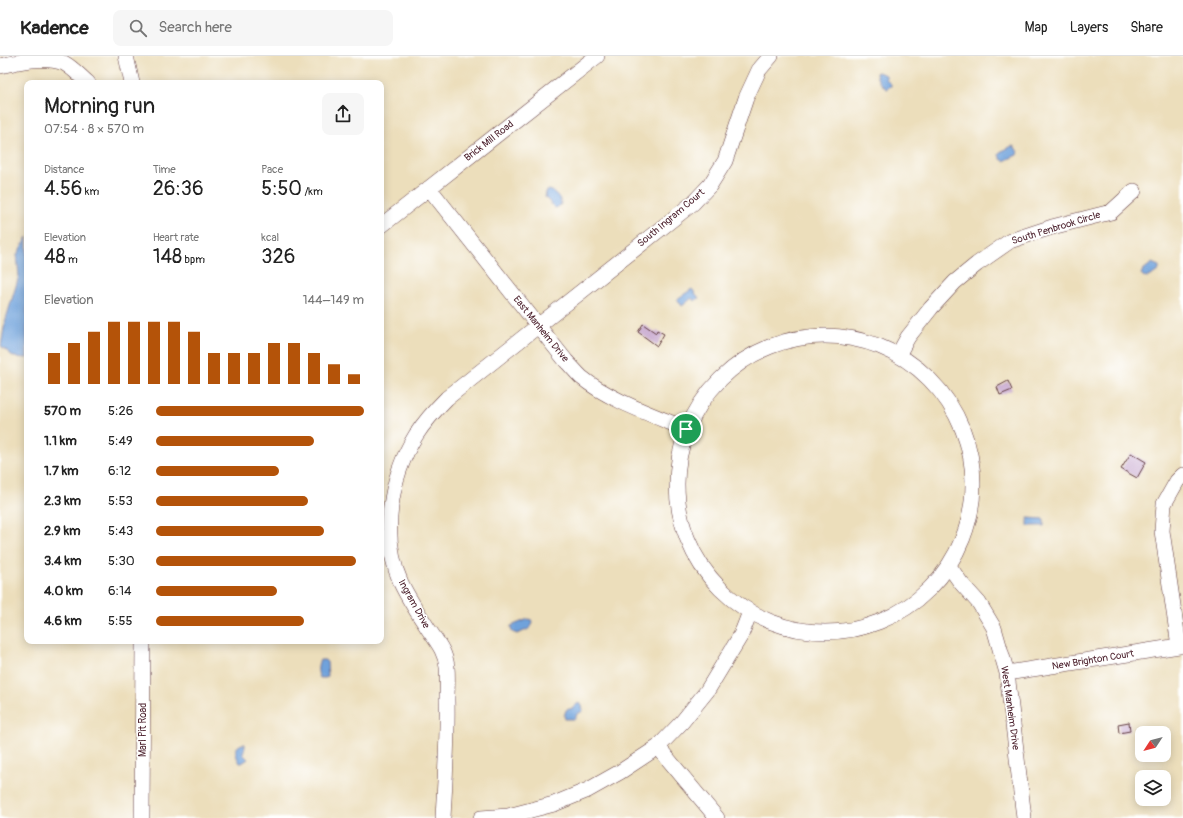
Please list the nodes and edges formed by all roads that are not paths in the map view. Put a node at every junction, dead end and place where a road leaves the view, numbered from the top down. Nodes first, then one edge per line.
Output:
1 (126, 56) edge
2 (597, 56) edge
3 (771, 56) edge
4 (0, 66) edge
5 (85, 80) edge
6 (131, 80) edge
7 (429, 188) junction
8 (1134, 191) dead end
9 (384, 224) edge
10 (538, 326) junction
11 (898, 355) junction
12 (686, 429) junction
13 (1183, 475) edge
14 (385, 525) edge
15 (949, 566) junction
16 (750, 612) junction
17 (143, 644) edge
18 (1181, 646) edge
19 (1007, 673) junction
20 (658, 747) junction
21 (142, 818) edge
22 (443, 818) edge
23 (481, 818) edge
24 (716, 818) edge
25 (1024, 818) edge

1 - 6 street
2 - 7 street, Brick Mill Road
3 - 10 street, South Ingram Court
4 - 5 street
7 - 9 street, Brick Mill Road
7 - 10 street, East Manheim Drive
8 - 11 street, South Penbrook Circle
10 - 12 street, East Manheim Drive
10 - 14 street, Ingram Drive
11 - 12 street
11 - 15 street
12 - 16 street
13 - 18 street, New Brighton Court
14 - 22 street, Ingram Drive
15 - 16 street
15 - 19 street, West Manheim Drive
16 - 20 street
17 - 21 street, Marl Pit Road
18 - 19 street, New Brighton Court
19 - 25 street, West Manheim Drive
20 - 23 street
20 - 24 street

